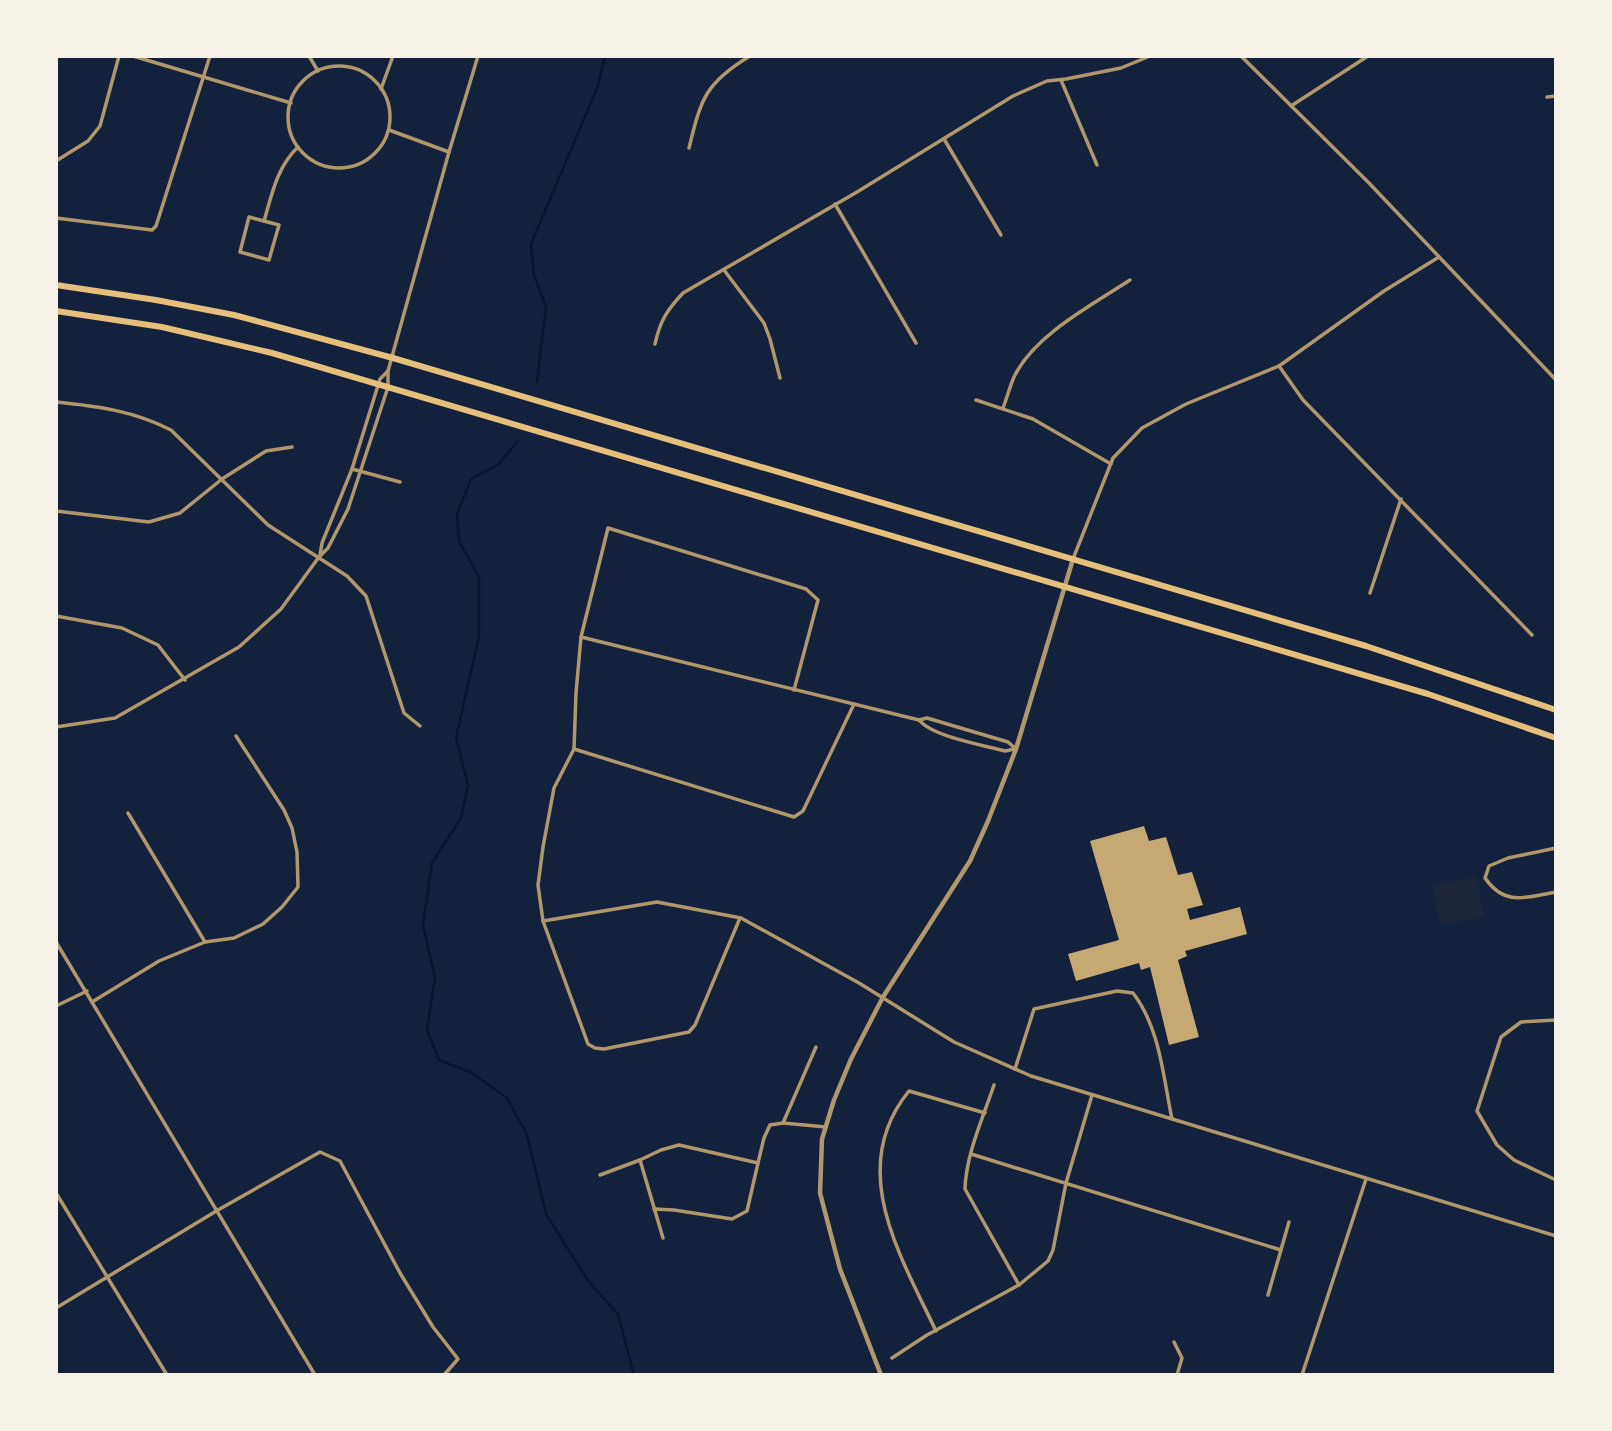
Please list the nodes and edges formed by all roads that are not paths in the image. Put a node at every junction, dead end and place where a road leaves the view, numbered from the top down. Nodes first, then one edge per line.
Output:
1 (119, 56) edge
2 (133, 56) edge
3 (210, 56) edge
4 (309, 56) edge
5 (393, 56) edge
6 (478, 56) edge
7 (750, 56) edge
8 (1150, 56) edge
9 (1241, 56) edge
10 (1368, 56) edge
11 (318, 71) junction
12 (203, 77) junction
13 (1061, 80) junction
14 (381, 89) junction
15 (1556, 96) edge
16 (1547, 97) dead end
17 (291, 103) junction
18 (1291, 106) junction
19 (389, 130) junction
20 (944, 139) junction
21 (298, 147) junction
22 (689, 148) dead end
23 (449, 152) junction
24 (56, 161) edge
25 (1097, 165) dead end
26 (835, 204) junction
27 (56, 218) edge
28 (264, 221) junction
29 (1001, 235) dead end
30 (1438, 257) junction
31 (724, 270) junction
32 (1130, 280) dead end
33 (56, 285) edge
34 (56, 312) edge
35 (916, 343) dead end
36 (655, 344) dead end
37 (393, 358) junction
38 (1279, 366) junction
39 (388, 371) junction
40 (780, 378) dead end
41 (1556, 380) edge
42 (379, 384) junction
43 (388, 387) junction
44 (976, 400) dead end
45 (56, 402) edge
46 (1003, 408) junction
47 (292, 447) dead end
48 (1111, 464) junction
49 (352, 469) junction
50 (361, 471) junction
51 (222, 478) junction
52 (400, 482) dead end
53 (1401, 499) junction
54 (56, 511) edge
55 (319, 557) junction
56 (1073, 559) junction
57 (1065, 587) junction
58 (1370, 593) dead end
59 (56, 616) edge
60 (1532, 635) dead end
61 (581, 636) junction
62 (185, 680) junction
63 (794, 690) junction
64 (854, 704) junction
65 (1556, 710) edge
66 (919, 720) junction
67 (420, 726) dead end
68 (56, 727) edge
69 (236, 736) dead end
70 (1556, 738) edge
71 (574, 749) junction
72 (1016, 749) junction
73 (128, 813) dead end
74 (1556, 848) edge
75 (1556, 892) edge
76 (741, 918) junction
77 (543, 920) junction
78 (56, 942) edge
79 (205, 942) junction
80 (87, 992) junction
81 (883, 997) junction
82 (92, 1002) junction
83 (56, 1006) edge
84 (1556, 1020) edge
85 (816, 1047) dead end
86 (1015, 1069) junction
87 (994, 1085) dead end
88 (1092, 1095) junction
89 (985, 1113) junction
90 (1172, 1119) junction
91 (783, 1123) junction
92 (826, 1127) junction
93 (971, 1154) junction
94 (639, 1160) junction
95 (758, 1163) junction
96 (600, 1175) dead end
97 (1366, 1178) junction
98 (1556, 1180) edge
99 (1066, 1183) junction
100 (56, 1193) edge
101 (654, 1209) junction
102 (218, 1210) junction
103 (1289, 1222) dead end
104 (1556, 1236) edge
105 (663, 1238) dead end
106 (1281, 1250) junction
107 (107, 1278) junction
108 (1019, 1285) junction
109 (1268, 1295) dead end
110 (56, 1308) edge
111 (936, 1331) junction
112 (1174, 1342) dead end
113 (892, 1358) dead end
114 (167, 1375) edge
115 (315, 1375) edge
116 (444, 1375) edge
117 (881, 1375) edge
118 (1177, 1375) edge
119 (1302, 1375) edge

1 - 24 street
2 - 12 street
3 - 12 street
4 - 11 street
5 - 14 street
6 - 23 street
7 - 22 street
8 - 13 street
9 - 18 street
10 - 18 street
11 - 14 street
11 - 17 street
12 - 17 street
12 - 27 street
13 - 20 street
13 - 25 street
14 - 19 street
15 - 16 street
17 - 21 street
18 - 30 street
19 - 21 street
19 - 23 street
20 - 26 street
20 - 29 street
21 - 28 street
23 - 37 street
26 - 31 street
26 - 35 street
28 - 28 street
30 - 38 street
30 - 41 street
31 - 36 street
31 - 40 street
32 - 46 street
33 - 37 highway
34 - 42 highway
37 - 39 street
37 - 56 highway
38 - 48 street
38 - 53 street
39 - 42 street
39 - 43 street
42 - 43 highway
42 - 49 street
43 - 50 street
43 - 57 highway
44 - 46 street
45 - 51 street
46 - 48 street
47 - 51 street
48 - 56 street
49 - 50 street
49 - 55 street
50 - 52 street
50 - 55 street
51 - 54 street
51 - 55 street
53 - 58 street
53 - 60 street
55 - 62 street
55 - 67 street
56 - 57 street
56 - 65 highway
57 - 70 highway
57 - 72 street
59 - 62 street
61 - 63 street
61 - 63 street
61 - 71 street
62 - 68 street
63 - 64 street
64 - 66 street
64 - 71 street
66 - 72 street
66 - 72 street
69 - 79 street
71 - 77 street
72 - 81 street
73 - 79 street
74 - 75 street
76 - 77 street
76 - 77 street
76 - 81 street
78 - 80 street
79 - 82 street
80 - 82 street
80 - 83 street
81 - 86 street
81 - 92 street
82 - 102 street
84 - 98 street
85 - 91 street
86 - 88 street
86 - 90 street
87 - 89 street
88 - 90 street
88 - 99 street
89 - 93 street
89 - 111 street
90 - 97 street
91 - 92 street
91 - 95 street
92 - 117 street
93 - 99 street
93 - 108 street
94 - 95 street
94 - 96 street
94 - 101 street
95 - 101 street
97 - 104 street
97 - 119 street
99 - 106 street
99 - 108 street
100 - 107 street
101 - 105 street
102 - 107 street
102 - 115 street
102 - 116 street
103 - 106 street
106 - 109 street
107 - 110 street
107 - 114 street
108 - 111 street
111 - 113 street
112 - 118 street

